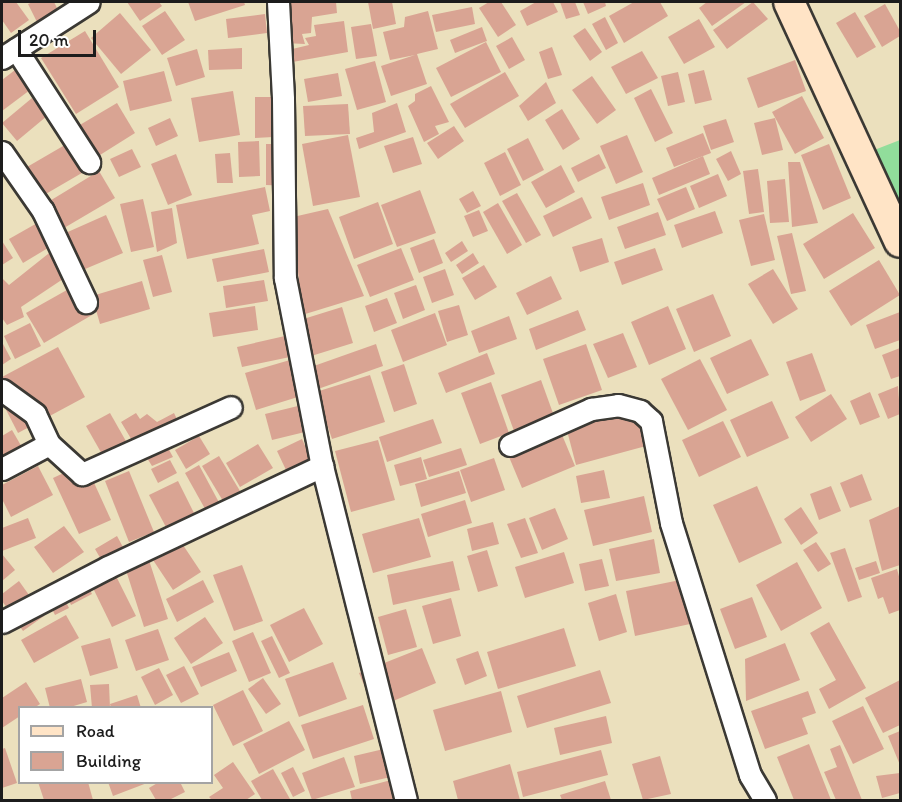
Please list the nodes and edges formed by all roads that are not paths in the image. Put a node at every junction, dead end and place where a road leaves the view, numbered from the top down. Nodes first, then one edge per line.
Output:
1 (89, 2) edge
2 (278, 2) edge
3 (789, 2) edge
4 (9, 53) edge
5 (2, 152) edge
6 (89, 162) dead end
7 (900, 242) edge
8 (86, 302) dead end
9 (2, 390) edge
10 (231, 407) dead end
11 (49, 444) junction
12 (510, 445) dead end
13 (322, 465) junction
14 (2, 469) edge
15 (2, 622) edge
16 (406, 801) edge
17 (765, 801) edge

1 - 4 street
2 - 13 street
3 - 7 street
4 - 6 street
5 - 8 street
9 - 11 street
10 - 11 street
11 - 14 street
12 - 17 street
13 - 15 street
13 - 16 street

